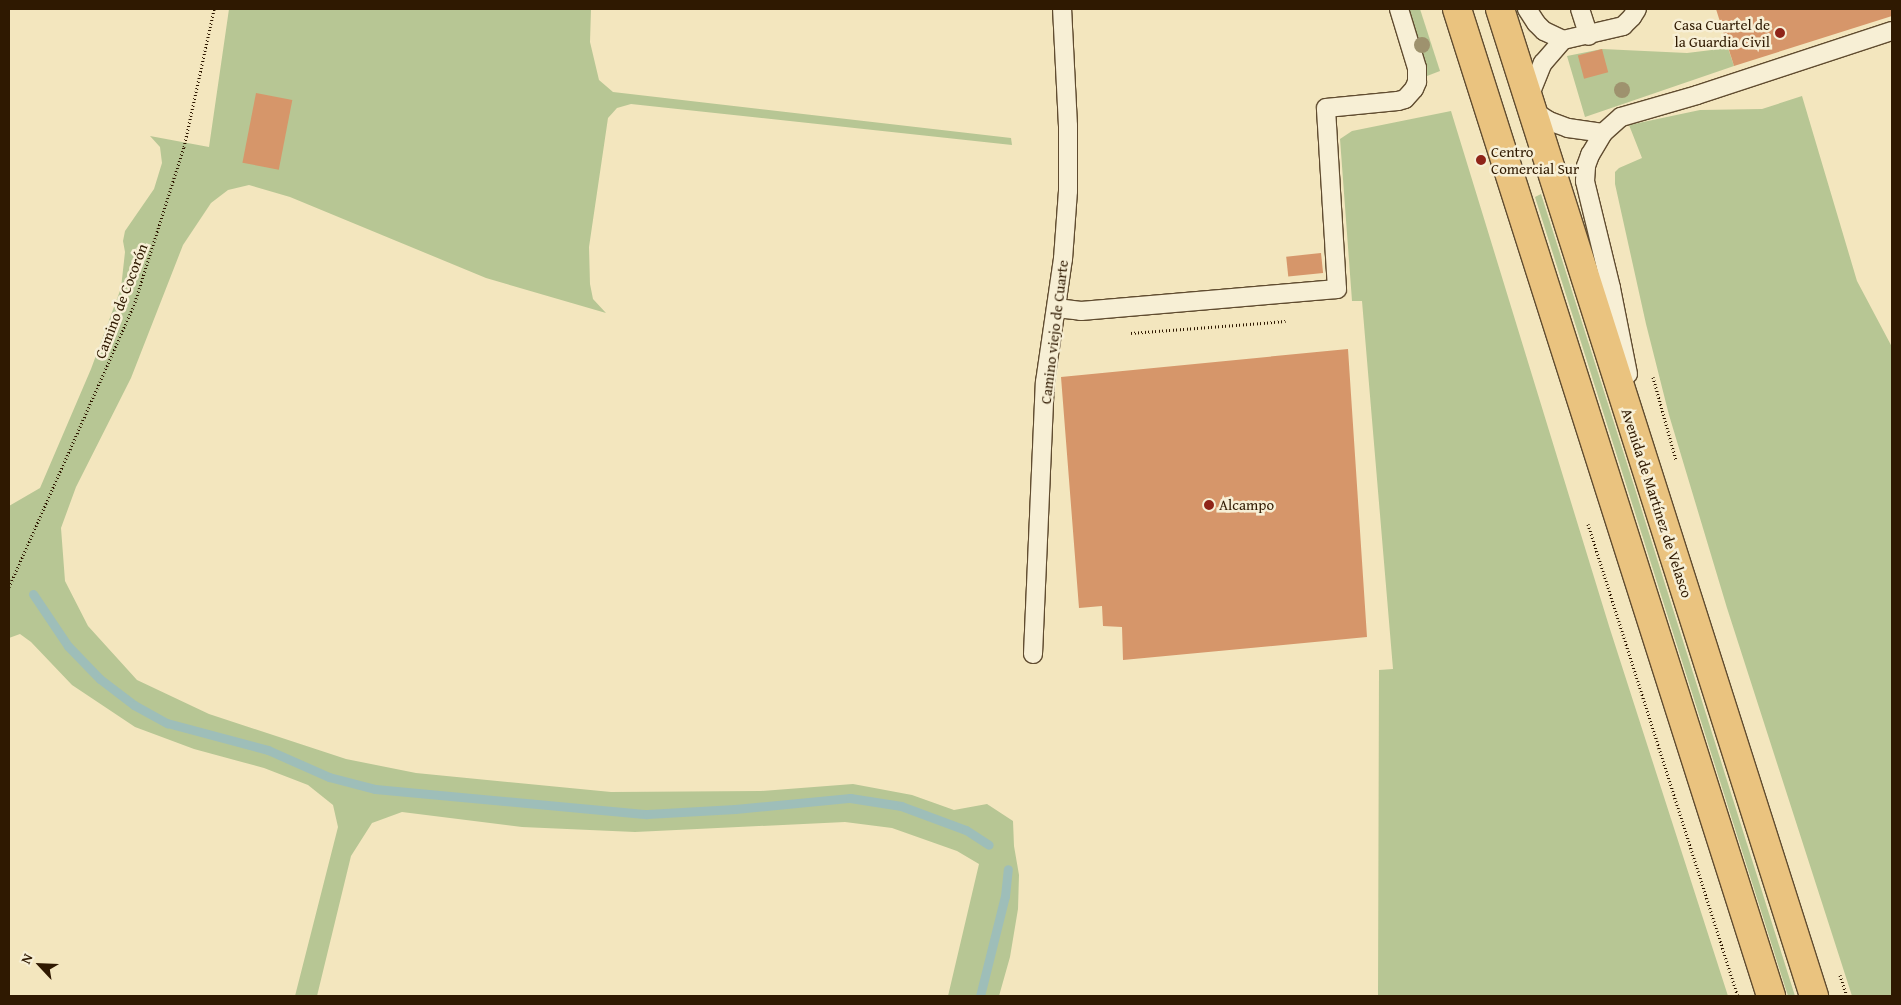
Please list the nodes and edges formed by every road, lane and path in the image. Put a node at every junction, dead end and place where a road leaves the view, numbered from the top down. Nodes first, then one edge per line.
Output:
1 (214, 9) edge
2 (1062, 9) edge
3 (1399, 9) edge
4 (1458, 9) edge
5 (1500, 9) edge
6 (1527, 9) edge
7 (1580, 9) edge
8 (1637, 9) edge
9 (1892, 31) edge
10 (1589, 36) junction
11 (1562, 40) junction
12 (1530, 104) junction
13 (1603, 133) junction
14 (1057, 308) junction
15 (1286, 321) dead end
16 (1131, 333) dead end
17 (1652, 372) dead end
18 (1677, 462) dead end
19 (1646, 468) junction
20 (9, 587) edge
21 (1033, 654) dead end
22 (1838, 968) dead end
23 (1771, 996) edge
24 (1814, 996) edge
25 (1847, 996) edge

1 - 20 path, Camino de Cocorón
2 - 14 lane, Camino viejo de Cuarte
3 - 14 lane
4 - 23 highway
5 - 12 highway, Avenida de Martínez de Velasco
6 - 11 lane
7 - 10 lane
8 - 10 lane
9 - 13 lane
10 - 11 lane
11 - 12 lane
12 - 13 lane
12 - 19 highway, Avenida de Martínez de Velasco
13 - 19 lane
14 - 21 lane, Camino viejo de Cuarte
15 - 16 path
17 - 18 path
19 - 24 highway, Avenida de Martínez de Velasco
22 - 25 path

